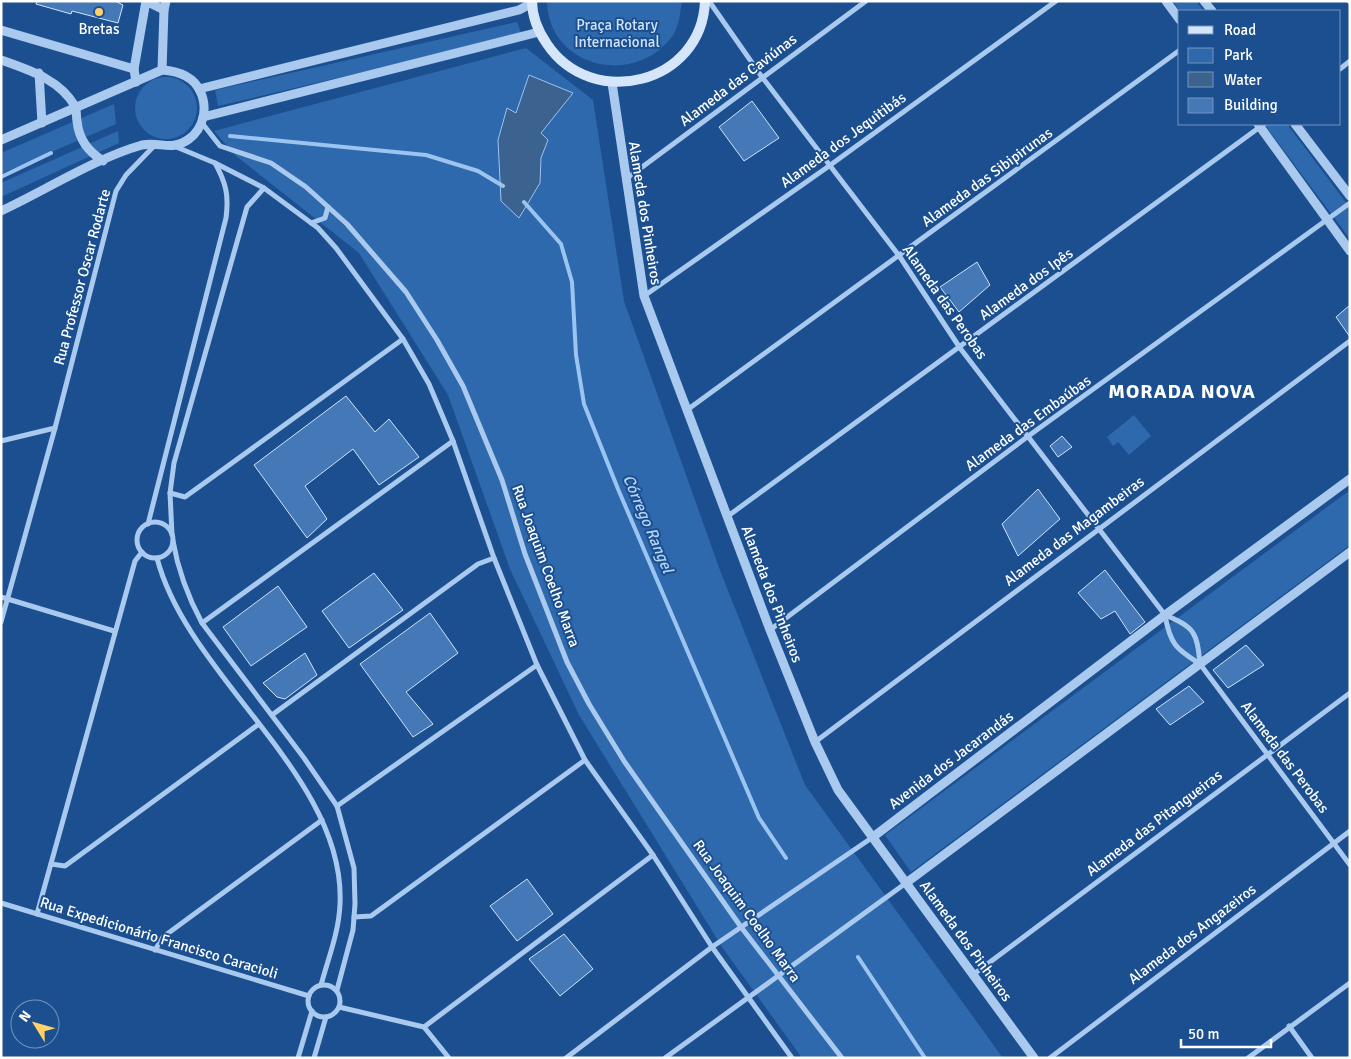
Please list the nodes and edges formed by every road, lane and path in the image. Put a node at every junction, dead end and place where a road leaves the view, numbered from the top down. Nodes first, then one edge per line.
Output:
1 (146, 1) edge
2 (707, 1) edge
3 (866, 1) edge
4 (1056, 1) edge
5 (1166, 1) edge
6 (532, 2) edge
7 (165, 6) edge
8 (1178, 17) edge
9 (1, 30) edge
10 (539, 32) junction
11 (1178, 51) edge
12 (1, 60) edge
13 (134, 69) junction
14 (162, 70) junction
15 (39, 73) junction
16 (762, 77) junction
17 (136, 82) junction
18 (612, 83) junction
19 (200, 89) junction
20 (76, 108) junction
21 (202, 120) junction
22 (42, 123) junction
23 (1261, 125) edge
24 (1297, 125) edge
25 (1, 140) edge
26 (155, 145) junction
27 (174, 146) junction
28 (103, 161) junction
29 (214, 162) junction
30 (829, 166) junction
31 (625, 180) junction
32 (264, 188) junction
33 (1350, 196) edge
34 (1350, 203) edge
35 (328, 207) junction
36 (1, 211) edge
37 (1326, 219) junction
38 (311, 223) junction
39 (1350, 251) edge
40 (900, 257) junction
41 (644, 296) junction
42 (403, 339) junction
43 (1350, 341) edge
44 (960, 348) junction
45 (687, 410) junction
46 (55, 428) junction
47 (1027, 437) junction
48 (1, 441) edge
49 (453, 441) junction
50 (1350, 478) edge
51 (170, 493) junction
52 (728, 516) junction
53 (148, 524) junction
54 (1098, 528) junction
55 (172, 535) junction
56 (173, 541) junction
57 (142, 552) junction
58 (1350, 552) edge
59 (157, 558) junction
60 (494, 558) junction
61 (1, 597) edge
62 (8, 599) junction
63 (1164, 615) junction
64 (1, 622) edge
65 (202, 623) junction
66 (114, 630) junction
67 (770, 630) junction
68 (1200, 664) junction
69 (537, 665) junction
70 (1350, 693) edge
71 (272, 715) junction
72 (259, 724) junction
73 (815, 742) junction
74 (1266, 754) junction
75 (586, 760) junction
76 (337, 806) junction
77 (322, 820) junction
78 (1350, 831) edge
79 (873, 837) junction
80 (1333, 843) junction
81 (653, 855) junction
82 (51, 864) junction
83 (1350, 865) edge
84 (906, 883) junction
85 (1, 903) edge
86 (37, 914) junction
87 (354, 917) junction
88 (741, 927) junction
89 (712, 947) junction
90 (155, 950) junction
91 (777, 974) junction
92 (974, 974) junction
93 (1350, 983) edge
94 (320, 985) junction
95 (336, 990) junction
96 (309, 996) junction
97 (748, 997) junction
98 (339, 1007) junction
99 (312, 1011) junction
100 (326, 1017) junction
101 (424, 1026) junction
102 (1290, 1026) junction
103 (298, 1058) edge
104 (314, 1058) edge
105 (449, 1058) edge
106 (566, 1058) edge
107 (665, 1058) edge
108 (792, 1058) edge
109 (842, 1058) edge
110 (1034, 1058) edge
111 (1050, 1058) edge
112 (1248, 1058) edge
113 (1312, 1058) edge

1 - 7 street
1 - 13 street
2 - 16 street, Alameda das Perobas
2 - 18 main road
3 - 16 street, Alameda das Caviúnas
4 - 30 street, Alameda dos Jequitibás
5 - 8 street
6 - 10 main road
6 - 19 street
7 - 14 street
9 - 13 street
10 - 18 main road
10 - 21 street
11 - 40 street, Alameda das Sibipirunas
12 - 15 street
13 - 17 street
14 - 17 street
14 - 19 street
15 - 20 street
15 - 22 street
16 - 30 street, Alameda das Perobas
16 - 31 street, Alameda das Caviúnas
17 - 20 street
18 - 31 street, Alameda dos Pinheiros
19 - 21 street
20 - 22 street
20 - 28 street
21 - 27 street
21 - 35 street, Rua Joaquim Coelho Marra
22 - 25 street
23 - 37 street
23 - 44 street, Alameda dos Ipês
24 - 33 street
26 - 27 street
26 - 28 street
26 - 46 street, Rua Professor Oscar Rodarte
27 - 29 street
28 - 36 street
29 - 32 street
29 - 53 street
30 - 40 street, Alameda das Perobas
30 - 41 street, Alameda dos Jequitibás
31 - 41 street, Alameda dos Pinheiros
32 - 38 street
32 - 51 street
34 - 37 street, Alameda das Embaúbas
35 - 38 street
35 - 88 street, Rua Joaquim Coelho Marra
37 - 39 street
37 - 47 street, Alameda das Embaúbas
38 - 42 street
40 - 44 street, Alameda das Perobas
40 - 45 street, Alameda das Sibipirunas
41 - 45 street, Alameda dos Pinheiros
42 - 49 street
42 - 51 street
43 - 54 street, Alameda das Magambeiras
44 - 47 street, Alameda das Perobas
44 - 52 street, Alameda dos Ipês
45 - 52 street, Alameda dos Pinheiros
46 - 48 street
46 - 62 street, Rua Professor Oscar Rodarte
47 - 54 street, Alameda das Perobas
47 - 67 street, Alameda das Embaúbas
49 - 60 street
49 - 65 street
50 - 63 street, Avenida dos Jacarandás
51 - 55 street
52 - 67 street, Alameda dos Pinheiros
53 - 55 street
53 - 57 street
54 - 63 street, Alameda das Perobas
54 - 73 street, Alameda das Magambeiras
55 - 56 street
56 - 59 street
56 - 65 street
57 - 59 street
57 - 66 street
58 - 68 street
59 - 72 street
60 - 69 street
60 - 71 street
61 - 62 street
62 - 64 street, Rua Professor Oscar Rodarte
62 - 66 street
63 - 68 street, Alameda das Perobas
63 - 68 street, Alameda das Perobas
63 - 79 street, Avenida dos Jacarandás
65 - 71 street
66 - 82 street
67 - 73 street, Alameda dos Pinheiros
68 - 74 street, Alameda das Perobas
68 - 84 street
69 - 75 street
69 - 76 street
70 - 74 street, Alameda das Pitangueiras
71 - 76 street
72 - 77 street
72 - 82 street
73 - 79 street, Alameda dos Pinheiros
74 - 80 street, Alameda das Perobas
74 - 92 street, Alameda das Pitangueiras
75 - 81 street
75 - 87 street
76 - 87 street
77 - 90 street
77 - 94 street
78 - 80 street, Alameda dos Angazeiros
79 - 84 street, Alameda dos Pinheiros
79 - 88 street, Avenida dos Jacarandás
80 - 83 street, Alameda das Perobas
80 - 111 street, Alameda dos Angazeiros
81 - 89 street
81 - 101 street
82 - 86 street
84 - 91 street
84 - 92 street, Alameda dos Pinheiros
85 - 86 street, Rua Expedicionário Francisco Caracioli
86 - 90 street, Rua Expedicionário Francisco Caracioli
87 - 95 street
88 - 89 street, Avenida dos Jacarandás
88 - 91 street, Rua Joaquim Coelho Marra
89 - 97 street
89 - 106 street, Avenida dos Jacarandás
90 - 96 street, Rua Expedicionário Francisco Caracioli
91 - 97 street
91 - 109 street, Rua Joaquim Coelho Marra
92 - 110 street, Alameda dos Pinheiros
93 - 102 street
94 - 95 street
94 - 96 street
95 - 98 street
96 - 99 street
97 - 107 street
97 - 108 street
98 - 100 street
98 - 101 street
99 - 100 street
99 - 103 street
100 - 104 street
101 - 105 street
102 - 112 street
102 - 113 street

